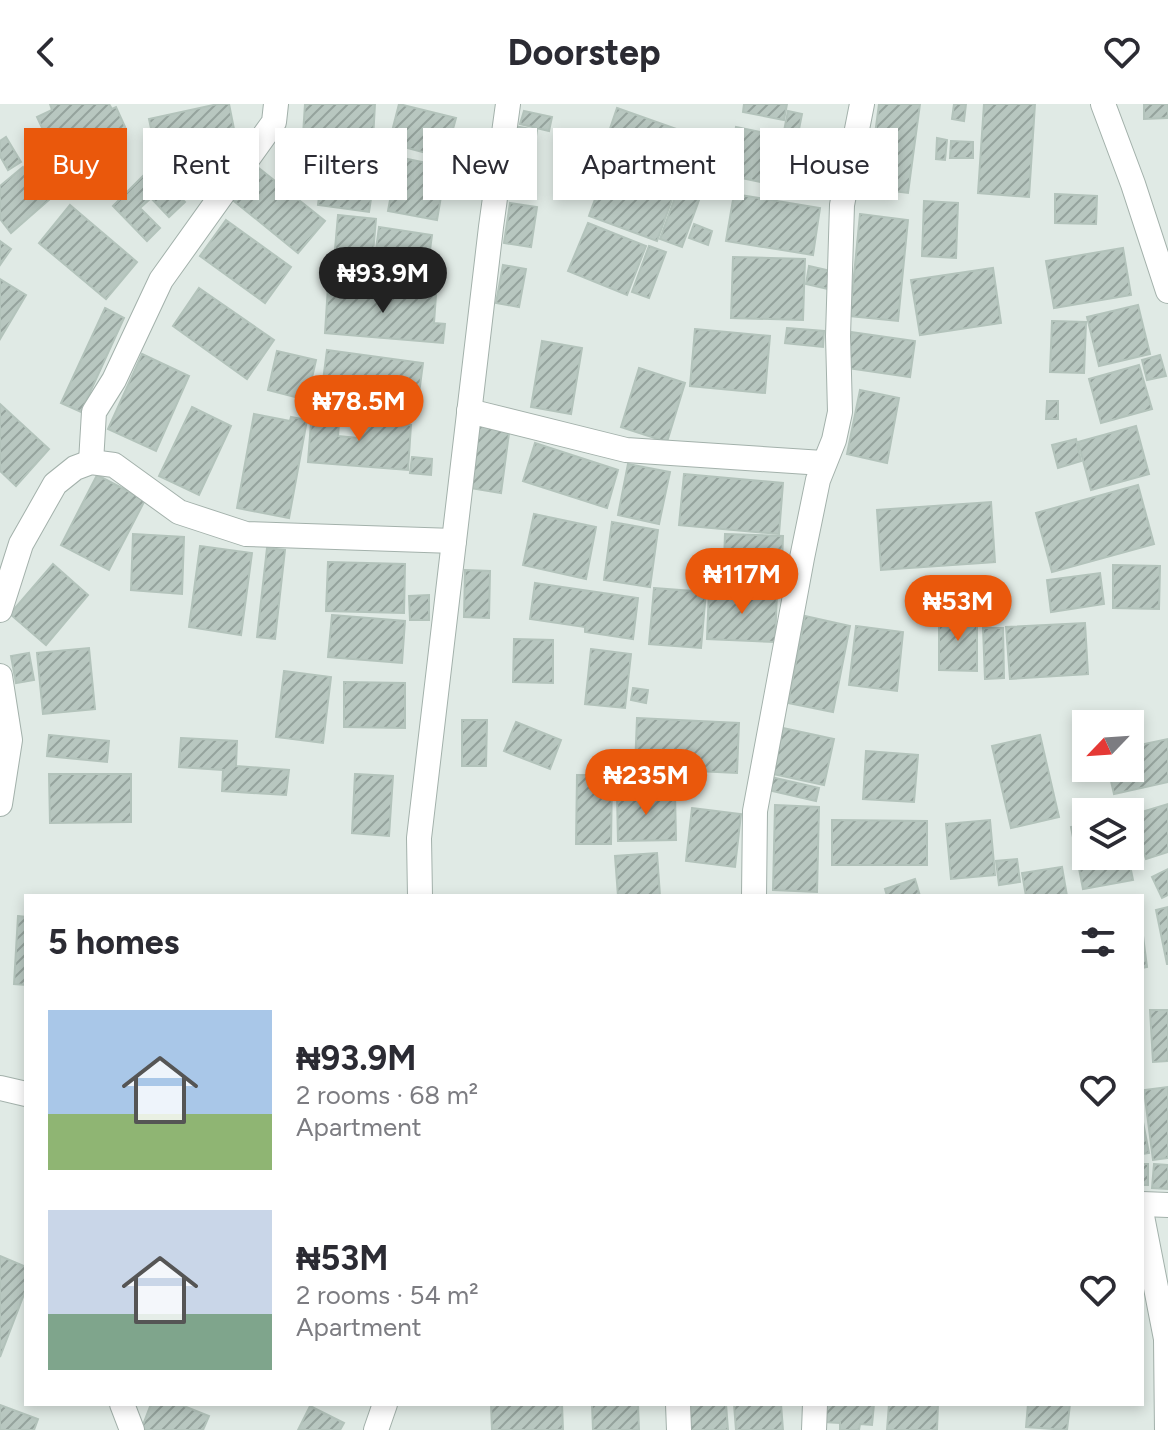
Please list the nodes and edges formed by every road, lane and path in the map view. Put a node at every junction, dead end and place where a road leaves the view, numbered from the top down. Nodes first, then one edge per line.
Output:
1 (276, 104) edge
2 (508, 104) edge
3 (862, 104) edge
4 (1103, 104) edge
5 (1168, 291) edge
6 (469, 411) junction
7 (823, 463) junction
8 (103, 464) junction
9 (454, 541) junction
10 (0, 610) edge
11 (0, 676) edge
12 (0, 804) edge
13 (420, 894) edge
14 (754, 894) edge
15 (0, 1088) edge
16 (24, 1094) edge
17 (1144, 1204) edge
18 (1168, 1205) edge
19 (1144, 1226) edge
20 (123, 1406) edge
21 (384, 1406) edge
22 (678, 1406) edge
23 (815, 1406) edge
24 (132, 1430) edge
25 (376, 1430) edge
26 (679, 1430) edge
27 (814, 1430) edge
28 (1167, 1430) edge

1 - 8 street
2 - 6 street
3 - 7 street
4 - 5 street
6 - 7 street
6 - 9 street
7 - 14 street
8 - 9 street
8 - 10 street
9 - 13 street
11 - 12 street
15 - 16 street
17 - 18 street
19 - 28 street
20 - 24 street
21 - 25 street
22 - 26 street
23 - 27 street

